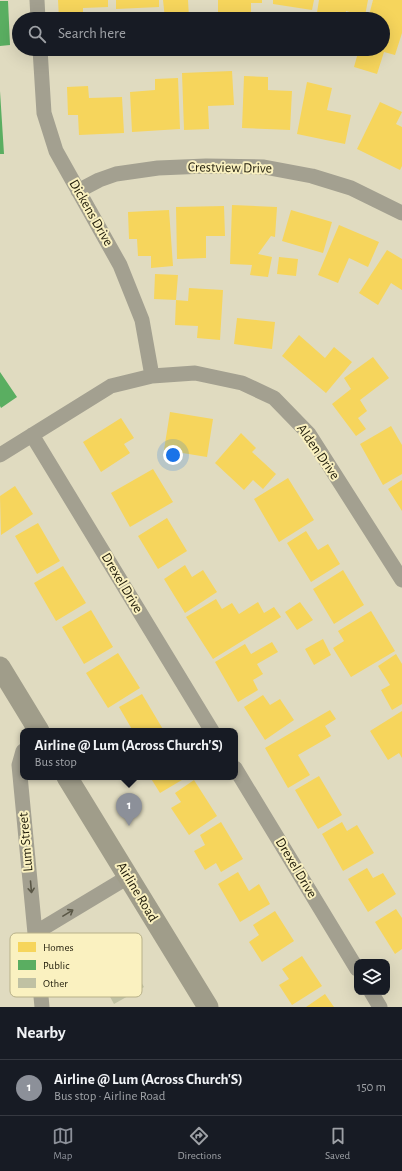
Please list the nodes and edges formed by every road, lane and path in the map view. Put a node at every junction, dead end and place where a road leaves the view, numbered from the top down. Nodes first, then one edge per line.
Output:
1 (37, 0) edge
2 (38, 12) edge
3 (40, 56) edge
4 (78, 191) junction
5 (402, 213) edge
6 (152, 376) junction
7 (32, 435) junction
8 (0, 455) edge
9 (402, 580) edge
10 (0, 667) edge
11 (33, 727) edge
12 (210, 728) edge
13 (238, 773) edge
14 (21, 780) edge
15 (69, 780) edge
16 (128, 877) junction
17 (35, 933) joint
18 (354, 964) edge
19 (373, 995) edge
20 (41, 997) edge
21 (42, 1007) edge
22 (208, 1007) edge
23 (380, 1007) edge

1 - 2 street
3 - 4 street, Dickens Drive
4 - 5 street, Crestview Drive
4 - 6 street, Dickens Drive
6 - 7 street, Alden Drive
6 - 9 street, Alden Drive
7 - 8 street, Alden Drive
7 - 12 street, Drexel Drive
10 - 11 main road
13 - 18 street, Drexel Drive
14 -> 17 street, Lum Street
15 - 16 main road, Airline Road
17 -> 16 street
16 - 22 main road, Airline Road
19 - 23 street
20 - 21 street, Lum Street

